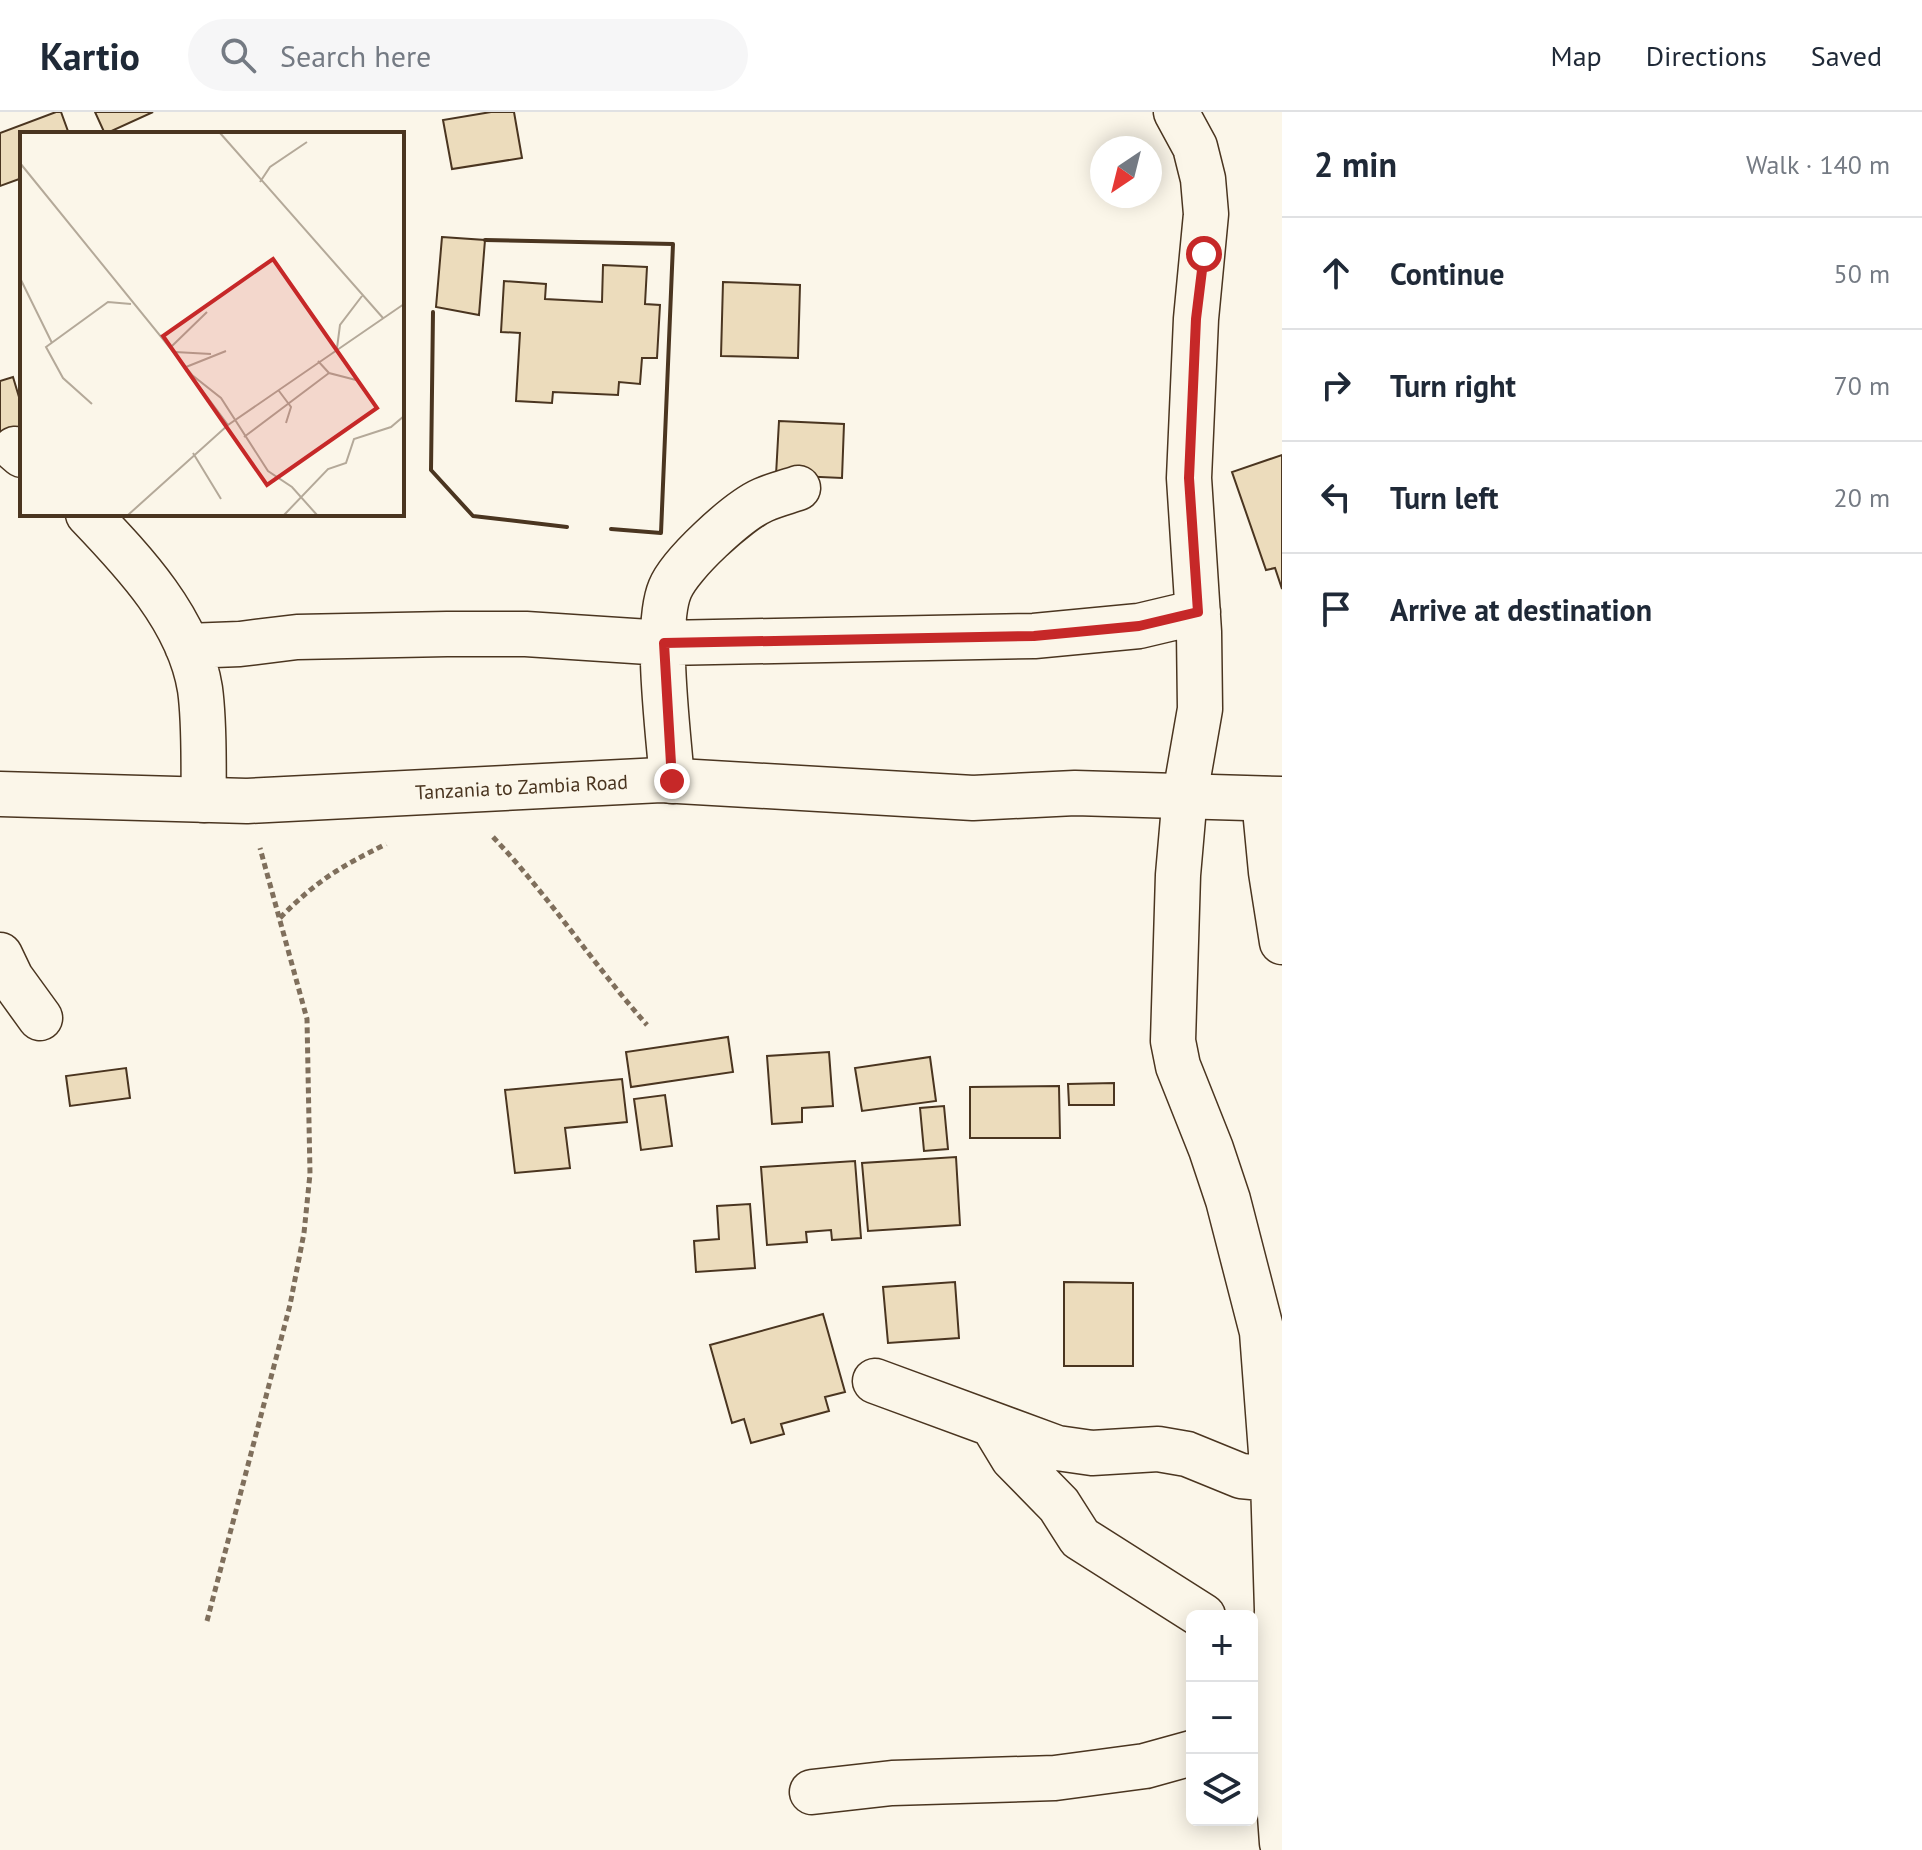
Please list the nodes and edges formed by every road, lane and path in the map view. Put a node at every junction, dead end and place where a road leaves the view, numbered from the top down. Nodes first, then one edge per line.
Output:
1 (1176, 112) edge
2 (798, 488) dead end
3 (90, 516) edge
4 (1198, 612) junction
5 (664, 643) junction
6 (187, 646) junction
7 (672, 781) junction
8 (470, 790) junction
9 (0, 794) edge
10 (1185, 795) junction
11 (1273, 799) edge
12 (204, 800) junction
13 (247, 801) junction
14 (394, 840) dead end
15 (280, 918) junction
16 (1282, 942) edge
17 (0, 955) edge
18 (40, 1018) dead end
19 (647, 1025) dead end
20 (1274, 1369) edge
21 (875, 1381) dead end
22 (993, 1425) junction
23 (1273, 1479) junction
24 (1194, 1610) edge
25 (207, 1621) dead end
26 (1264, 1650) edge
27 (1263, 1723) edge
28 (1188, 1754) edge
29 (812, 1792) dead end
30 (1282, 1843) edge

1 - 4 main road
2 - 5 main road
3 - 6 main road
4 - 5 main road
4 - 10 main road
5 - 6 main road
5 - 7 main road
6 - 12 main road
7 - 8 main road, Tanzania to Zambia Road
7 - 10 main road, Tanzania to Zambia Road
8 - 13 main road, Tanzania to Zambia Road
8 - 19 path
9 - 12 main road, Tanzania to Zambia Road
10 - 11 main road, Tanzania to Zambia Road
10 - 20 main road
11 - 16 main road
12 - 13 main road, Tanzania to Zambia Road
13 - 15 path
14 - 15 path
15 - 25 path
17 - 18 main road
20 - 23 main road
21 - 22 main road
22 - 23 main road
22 - 24 main road
23 - 26 main road
26 - 27 main road
27 - 30 main road
28 - 29 main road

